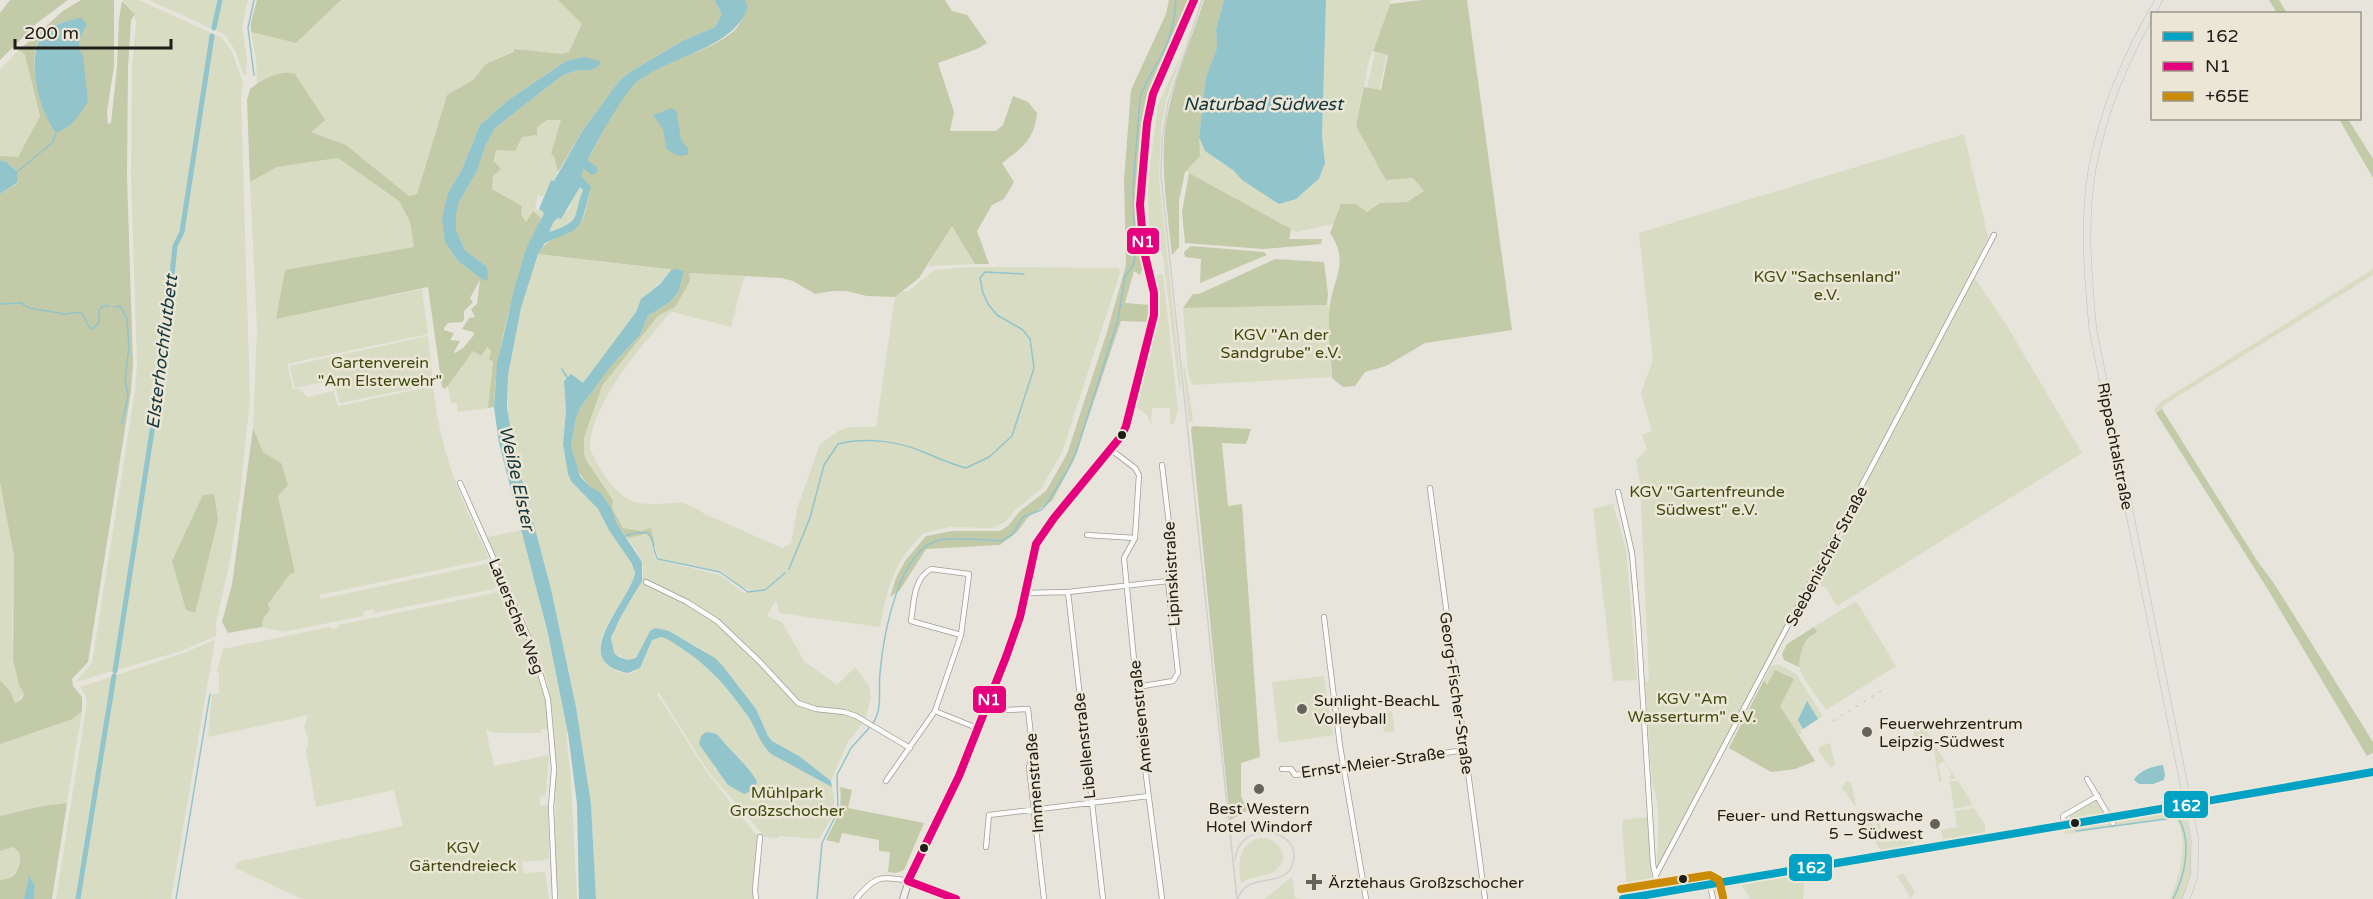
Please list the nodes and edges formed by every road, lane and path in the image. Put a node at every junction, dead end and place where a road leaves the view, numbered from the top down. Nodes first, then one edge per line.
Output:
1 (1194, 0) edge
2 (2151, 15) edge
3 (1994, 235) dead end
4 (1110, 449) junction
5 (1162, 465) dead end
6 (460, 483) dead end
7 (1430, 488) dead end
8 (1617, 492) dead end
9 (1087, 535) dead end
10 (1135, 538) junction
11 (1168, 581) junction
12 (646, 582) dead end
13 (1126, 585) junction
14 (1068, 592) junction
15 (1025, 593) junction
16 (1324, 617) dead end
17 (961, 635) junction
18 (1137, 687) junction
19 (988, 703) junction
20 (935, 711) junction
21 (977, 728) junction
22 (910, 748) junction
23 (1465, 750) junction
24 (1344, 766) junction
25 (1282, 770) dead end
26 (2373, 772) edge
27 (2087, 779) dead end
28 (886, 781) dead end
29 (1149, 796) junction
30 (2098, 796) junction
31 (1090, 804) junction
32 (2188, 806) junction
33 (1034, 812) junction
34 (2112, 820) junction
35 (2065, 826) junction
36 (760, 837) dead end
37 (986, 847) dead end
38 (1656, 875) junction
39 (908, 881) junction
40 (1710, 885) junction
41 (1660, 896) edge
42 (555, 899) edge
43 (756, 899) edge
44 (856, 899) edge
45 (903, 899) edge
46 (956, 899) edge
47 (1044, 899) edge
48 (1103, 899) edge
49 (1162, 899) edge
50 (1366, 899) edge
51 (1485, 899) edge
52 (1623, 899) edge
53 (1713, 899) edge
54 (2186, 899) edge

1 - 4 main road
2 - 32 main road, Rippachtalstraße
3 - 38 street, Seebenischer Straße
4 - 10 street, Ameisenstraße
4 - 15 main road
5 - 11 street, Lipinskistraße
6 - 42 street, Lauerscher Weg
7 - 23 street, Georg-Fischer-Straße
8 - 38 street
9 - 10 street
10 - 13 street, Ameisenstraße
11 - 13 street
11 - 18 street, Lipinskistraße
12 - 22 street
13 - 14 street
13 - 18 street, Ameisenstraße
14 - 15 street
14 - 31 street, Libellenstraße
15 - 19 main road
16 - 24 street
17 - 17 street
17 - 20 street
18 - 29 street, Ameisenstraße
19 - 21 main road
19 - 33 street, Immenstraße
20 - 21 street
20 - 22 street
21 - 39 main road
22 - 28 street
23 - 24 street, Ernst-Meier-Straße
23 - 51 street, Georg-Fischer-Straße
24 - 25 street, Ernst-Meier-Straße
24 - 50 street
26 - 32 street
27 - 30 street
29 - 31 street
29 - 49 street, Ameisenstraße
30 - 34 street
30 - 35 street
31 - 33 street
31 - 48 street, Libellenstraße
32 - 34 main road
32 - 54 main road, Rippachtalstraße
33 - 37 street
33 - 47 street, Immenstraße
34 - 35 main road
35 - 40 main road
36 - 43 street
38 - 41 street
39 - 44 street
39 - 45 main road
39 - 46 main road
40 - 41 main road
40 - 53 street
41 - 52 main road

